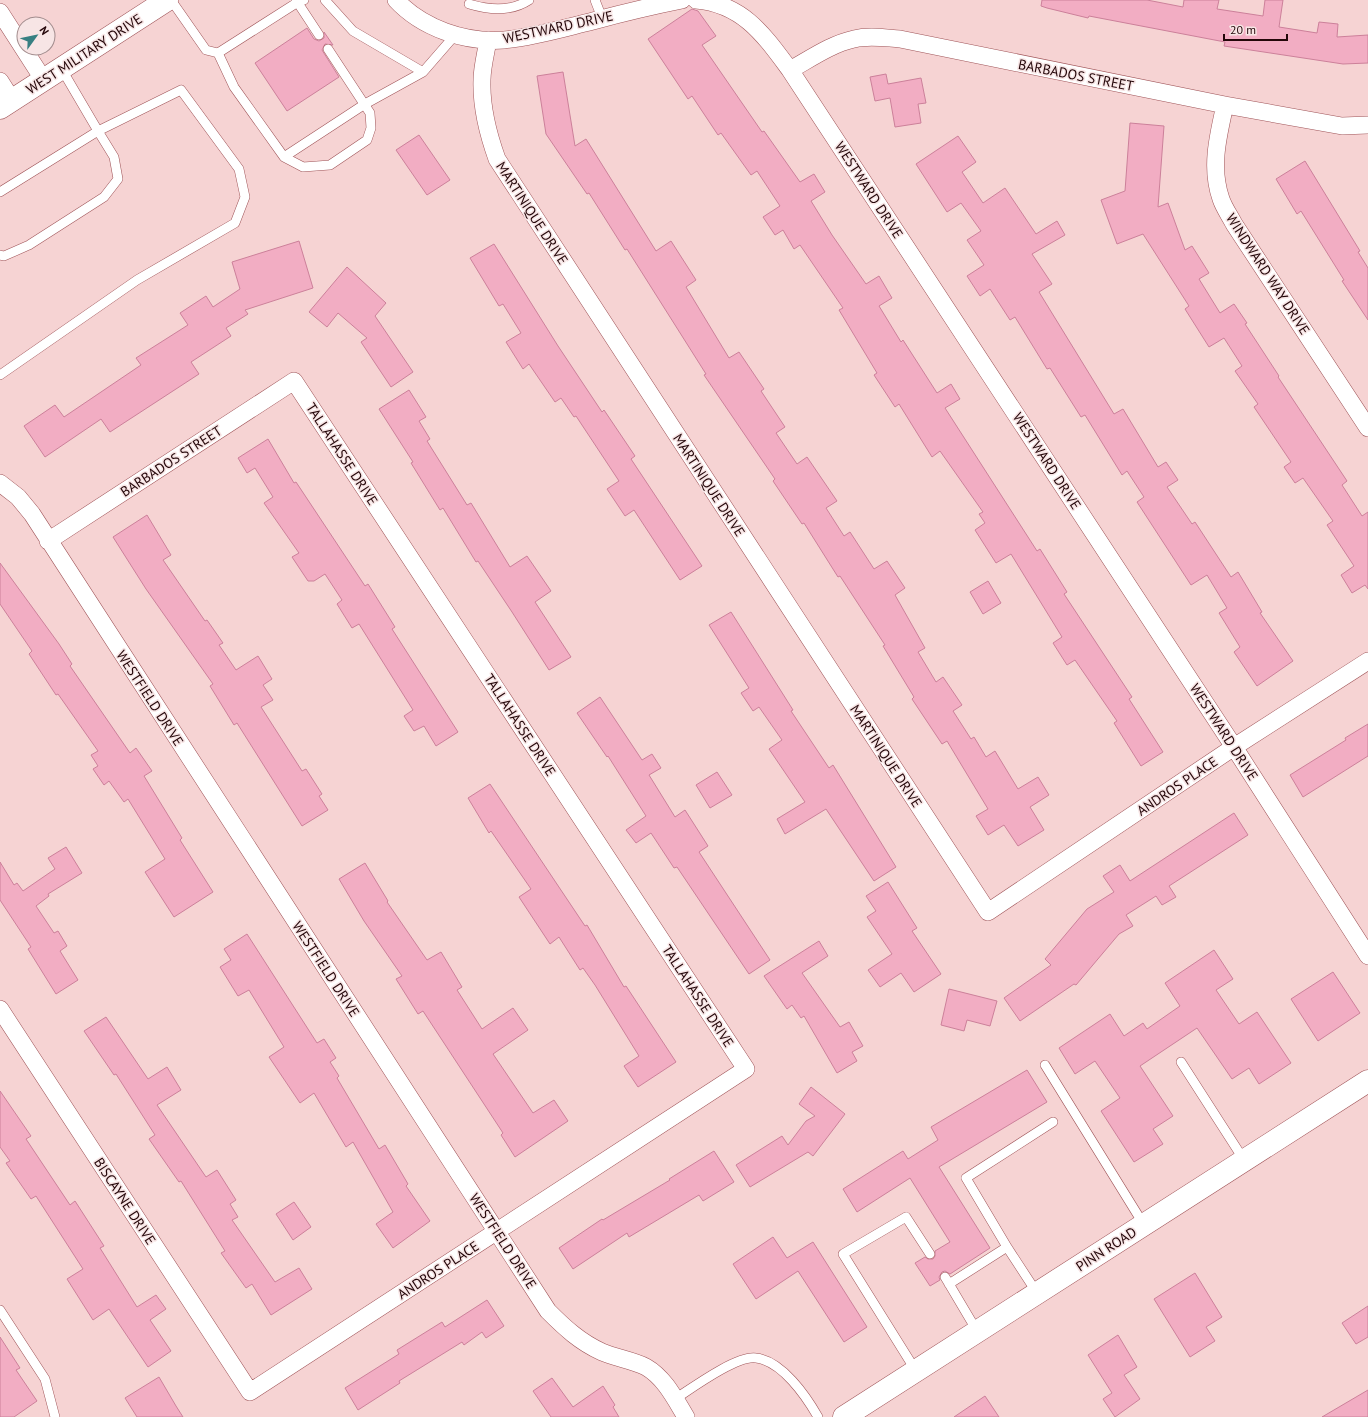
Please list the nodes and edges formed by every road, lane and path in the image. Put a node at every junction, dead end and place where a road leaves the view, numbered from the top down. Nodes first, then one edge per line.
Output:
1 (325, 0) edge
2 (530, 0) edge
3 (595, 0) edge
4 (682, 0) edge
5 (696, 0) edge
6 (300, 1) edge
7 (469, 1) edge
8 (161, 2) edge
9 (401, 2) edge
10 (0, 12) edge
11 (602, 18) junction
12 (456, 34) junction
13 (319, 35) dead end
14 (488, 40) junction
15 (328, 49) dead end
16 (218, 53) junction
17 (790, 70) junction
18 (423, 72) junction
19 (52, 74) junction
20 (0, 81) edge
21 (6, 104) edge
22 (365, 104) junction
23 (1225, 105) junction
24 (1368, 125) edge
25 (98, 131) junction
26 (284, 157) junction
27 (0, 192) edge
28 (0, 255) edge
29 (0, 375) edge
30 (294, 381) joint
31 (1368, 428) edge
32 (0, 483) edge
33 (48, 541) junction
34 (1368, 661) edge
35 (1234, 747) junction
36 (988, 912) joint
37 (1368, 956) edge
38 (0, 1009) edge
39 (1181, 1062) dead end
40 (1045, 1065) dead end
41 (746, 1069) joint
42 (1368, 1081) edge
43 (1053, 1122) dead end
44 (1244, 1160) junction
45 (1144, 1225) junction
46 (496, 1232) junction
47 (1007, 1247) junction
48 (930, 1254) dead end
49 (1037, 1293) junction
50 (0, 1310) edge
51 (977, 1331) junction
52 (916, 1371) junction
53 (250, 1392) joint
54 (675, 1398) junction
55 (56, 1417) edge
56 (686, 1417) edge
57 (818, 1417) edge
58 (844, 1417) edge

1 - 18 lane
2 - 7 lane
3 - 11 lane
4 - 11 street, WESTWARD DRIVE
5 - 17 street, WESTWARD DRIVE
6 - 13 lane
6 - 16 lane
8 - 16 lane
8 - 19 street, WEST MILITARY DRIVE
9 - 12 street, WESTWARD DRIVE
10 - 19 street
11 - 14 street, WESTWARD DRIVE
12 - 14 street, WESTWARD DRIVE
12 - 18 lane
14 - 36 street, MARTINIQUE DRIVE
15 - 22 lane
16 - 26 lane
17 - 23 street, BARBADOS STREET
17 - 35 street, WESTWARD DRIVE
18 - 22 lane
19 - 21 street, WEST MILITARY DRIVE
19 - 25 lane
20 - 21 street
22 - 26 lane
22 - 26 lane
23 - 24 street, BARBADOS STREET
23 - 31 street, WINDWARD WAY DRIVE
25 - 27 lane
25 - 28 lane
25 - 29 lane
30 - 33 street, BARBADOS STREET
30 - 41 street, TALLAHASSE DRIVE
32 - 33 street, WESTFIELD DRIVE
33 - 46 street, WESTFIELD DRIVE
34 - 35 street, ANDROS PLACE
35 - 36 street, ANDROS PLACE
35 - 37 street, WESTWARD DRIVE
38 - 53 street, BISCAYNE DRIVE
39 - 44 lane
40 - 45 lane
41 - 46 street, ANDROS PLACE
42 - 44 street, PINN ROAD
43 - 47 lane
44 - 45 street, PINN ROAD
45 - 49 street, PINN ROAD
46 - 53 street, ANDROS PLACE
46 - 54 street, WESTFIELD DRIVE
47 - 49 lane
47 - 51 lane
48 - 52 lane
49 - 51 street, PINN ROAD
50 - 55 lane
51 - 52 street, PINN ROAD
52 - 58 street, PINN ROAD
54 - 56 street, WESTFIELD DRIVE
54 - 57 lane

